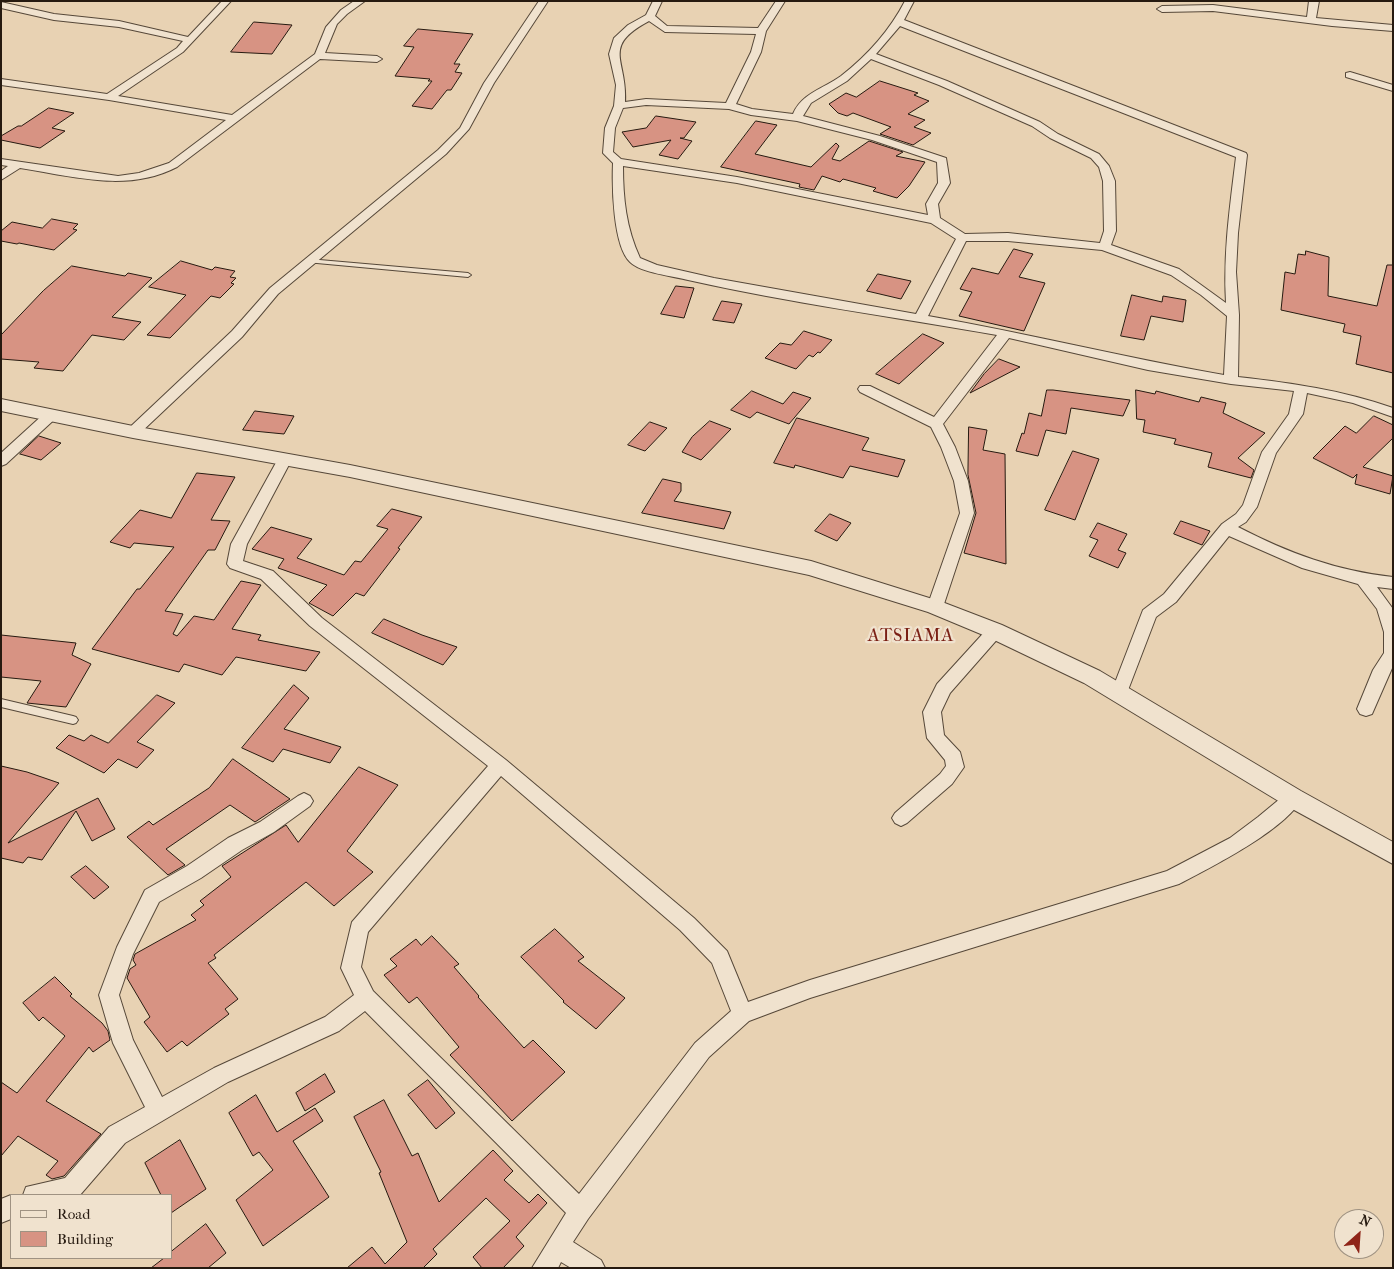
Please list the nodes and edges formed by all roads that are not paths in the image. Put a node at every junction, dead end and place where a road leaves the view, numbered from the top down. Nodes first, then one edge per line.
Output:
1 (227, 1) edge
2 (361, 1) edge
3 (544, 1) edge
4 (658, 1) edge
5 (781, 1) edge
6 (910, 1) edge
7 (1314, 1) edge
8 (1, 5) edge
9 (1162, 9) dead end
10 (650, 17) junction
11 (1311, 20) junction
12 (897, 21) junction
13 (1393, 28) edge
14 (761, 31) junction
15 (190, 40) junction
16 (869, 55) junction
17 (318, 56) junction
18 (377, 59) dead end
19 (1350, 75) dead end
20 (1, 82) edge
21 (1393, 88) edge
22 (109, 97) junction
23 (619, 106) junction
24 (730, 106) junction
25 (797, 118) junction
26 (235, 119) junction
27 (1, 162) edge
28 (618, 162) junction
29 (18, 164) junction
30 (1, 177) edge
31 (935, 220) junction
32 (962, 238) junction
33 (1104, 247) junction
34 (308, 261) junction
35 (468, 275) dead end
36 (1233, 315) junction
37 (921, 317) junction
38 (1006, 334) junction
39 (1231, 380) junction
40 (1301, 388) junction
41 (865, 389) dead end
42 (1, 405) edge
43 (1393, 413) edge
44 (51, 415) junction
45 (936, 424) junction
46 (133, 432) junction
47 (285, 459) junction
48 (1, 462) edge
49 (1227, 528) junction
50 (1364, 581) junction
51 (1393, 583) edge
52 (935, 606) junction
53 (995, 631) junction
54 (1118, 693) junction
55 (1, 703) edge
56 (1366, 709) dead end
57 (73, 720) dead end
58 (500, 765) junction
59 (1293, 798) junction
60 (304, 801) dead end
61 (901, 818) dead end
62 (1393, 854) edge
63 (366, 998) junction
64 (742, 1014) junction
65 (158, 1111) junction
66 (39, 1194) edge
67 (580, 1211) junction
68 (558, 1246) junction
69 (544, 1268) edge
70 (593, 1268) edge

1 - 15 street
2 - 17 street
3 - 34 street
4 - 10 street
5 - 14 street
6 - 12 street
7 - 11 street
8 - 15 street
9 - 11 street
10 - 14 street
10 - 23 street
11 - 13 street
12 - 16 street
12 - 36 street
14 - 24 street
15 - 22 street
16 - 25 street
16 - 33 street
17 - 18 street
17 - 26 street
19 - 21 street
20 - 22 street
22 - 26 street
23 - 24 street
23 - 28 street
24 - 25 street
25 - 31 street
26 - 29 street
27 - 29 street
28 - 31 street
28 - 37 street
29 - 30 street
31 - 32 street
32 - 33 street
32 - 37 street
33 - 36 street
34 - 35 lane
34 - 46 street
36 - 39 street
37 - 38 street
38 - 39 street
38 - 45 street
39 - 40 street
40 - 43 street
40 - 49 street
41 - 45 street
42 - 44 street
44 - 46 street
44 - 48 street
45 - 52 street
46 - 47 street
47 - 52 street
47 - 58 street
49 - 50 street
49 - 54 street
50 - 51 street
50 - 56 street
52 - 53 street
53 - 54 street
53 - 61 street
54 - 59 street
55 - 57 lane
58 - 63 street
58 - 64 street
59 - 62 street
59 - 64 street
60 - 65 street
63 - 65 street
63 - 67 street
64 - 67 street
65 - 66 street
67 - 68 street
68 - 69 street
68 - 70 street

